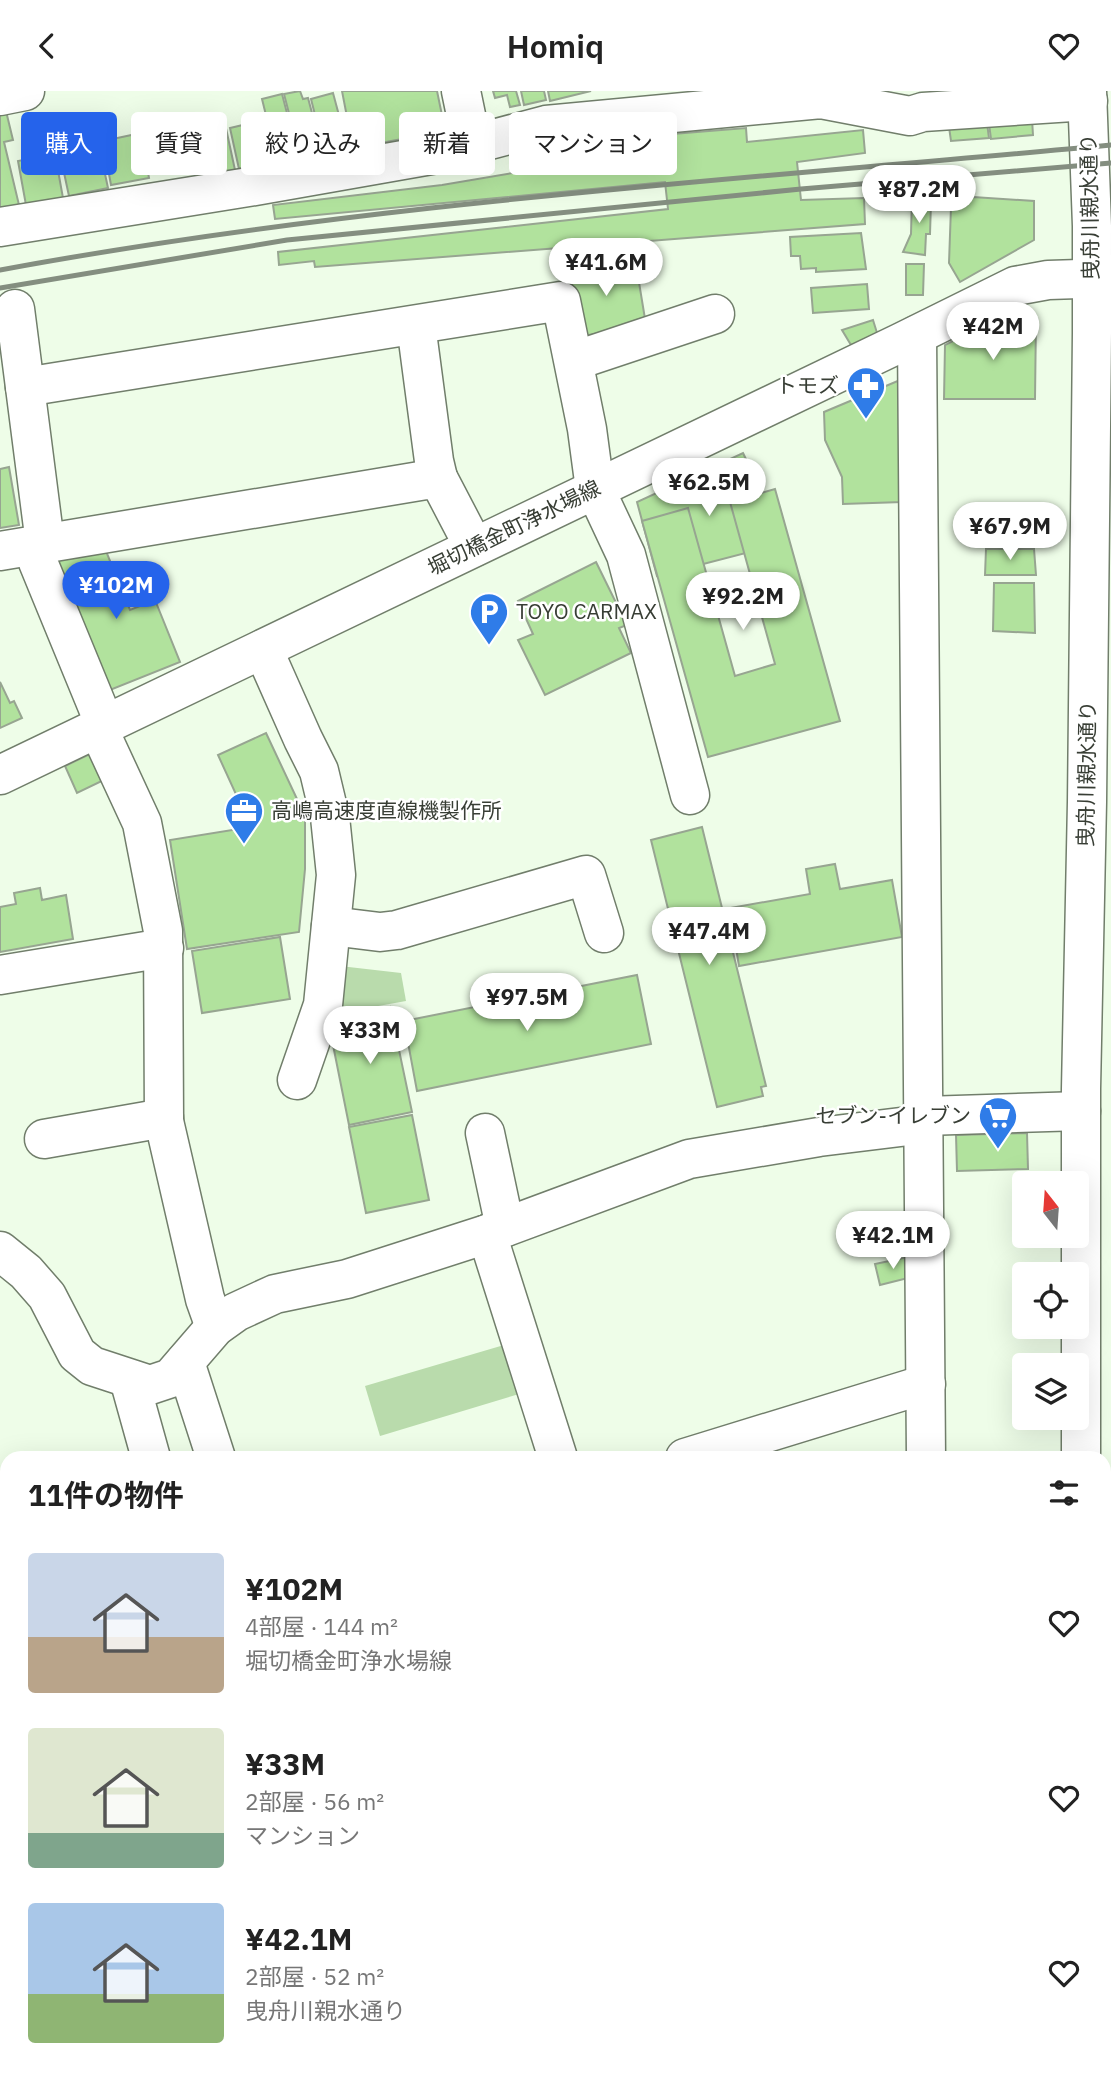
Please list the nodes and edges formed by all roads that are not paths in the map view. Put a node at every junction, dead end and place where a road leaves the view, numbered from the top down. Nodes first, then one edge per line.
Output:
1 (25, 91) edge
2 (461, 91) edge
3 (0, 96) edge
4 (1088, 96) edge
5 (465, 112) edge
6 (495, 138) edge
7 (399, 161) edge
8 (0, 227) edge
9 (1101, 277) edge
10 (15, 309) dead end
11 (715, 314) dead end
12 (416, 325) junction
13 (917, 335) junction
14 (574, 362) junction
15 (25, 387) junction
16 (438, 478) junction
17 (595, 489) junction
18 (27, 546) edge
19 (474, 547) junction
20 (263, 649) junction
21 (102, 726) junction
22 (0, 775) edge
23 (690, 795) dead end
24 (331, 926) junction
25 (604, 933) dead end
26 (164, 948) junction
27 (0, 975) edge
28 (297, 1080) dead end
29 (164, 1118) junction
30 (925, 1120) junction
31 (1091, 1128) edge
32 (485, 1133) dead end
33 (44, 1139) dead end
34 (496, 1231) junction
35 (0, 1251) edge
36 (215, 1327) junction
37 (185, 1362) junction
38 (129, 1379) junction
39 (926, 1384) junction
40 (150, 1451) edge
41 (214, 1451) edge
42 (556, 1451) edge
43 (715, 1451) edge
44 (926, 1451) edge
45 (1081, 1451) edge

1 - 3 street
2 - 5 street
4 - 6 street
4 - 9 street, 曳舟川親水通り
7 - 8 street
9 - 13 street, 堀切橋金町浄水場線
9 - 31 street, 曳舟川親水通り
10 - 15 street
11 - 14 street
12 - 14 street
12 - 15 street
12 - 16 street
13 - 17 street, 堀切橋金町浄水場線
13 - 30 street
14 - 17 street
15 - 18 street
16 - 18 street
16 - 19 street
17 - 19 street, 堀切橋金町浄水場線
17 - 23 street
18 - 21 street
19 - 20 street, 堀切橋金町浄水場線
20 - 21 street, 堀切橋金町浄水場線
20 - 24 street
21 - 22 street, 堀切橋金町浄水場線
21 - 26 street
24 - 25 street
24 - 28 street
26 - 27 street
26 - 29 street
29 - 33 street
29 - 36 street
30 - 31 street
30 - 34 street
30 - 39 street
31 - 45 street, 曳舟川親水通り
32 - 34 street
34 - 36 street
34 - 42 street
35 - 38 street
36 - 37 street
37 - 38 street
37 - 41 street
38 - 40 street
39 - 43 street
39 - 44 street

